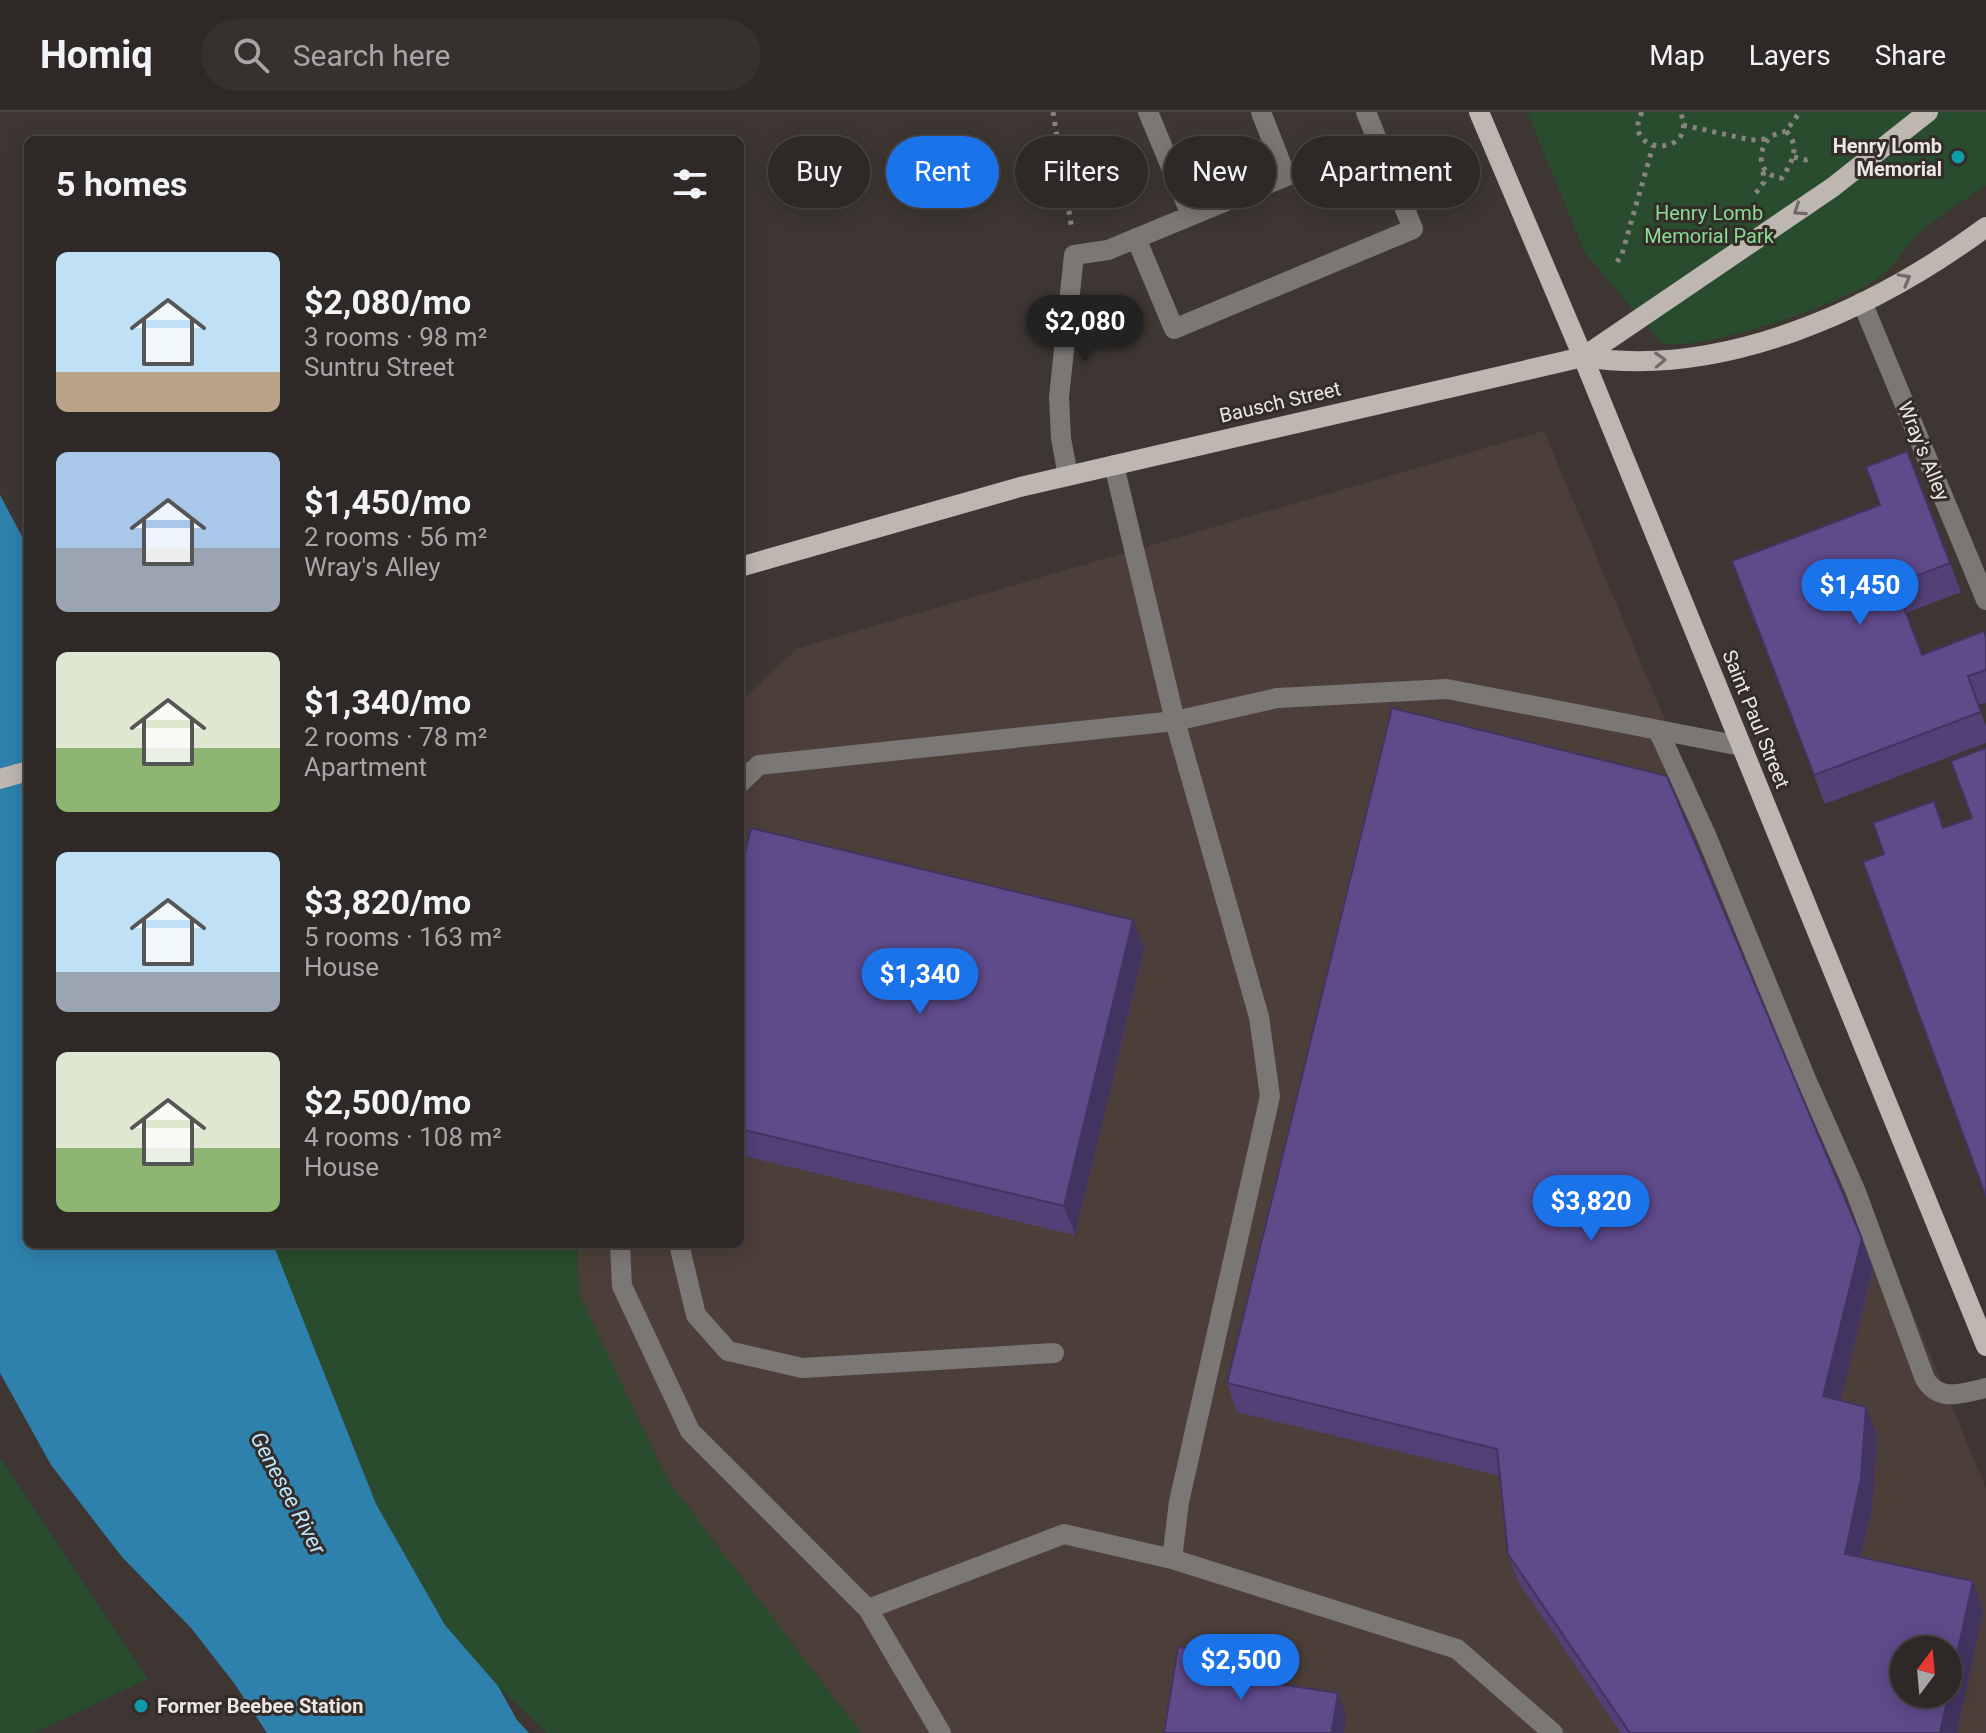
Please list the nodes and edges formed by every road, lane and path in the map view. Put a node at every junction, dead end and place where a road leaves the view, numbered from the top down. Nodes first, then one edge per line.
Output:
1 (1053, 112) edge
2 (1148, 112) edge
3 (1261, 112) edge
4 (1366, 112) edge
5 (1479, 112) edge
6 (1642, 112) edge
7 (1680, 112) edge
8 (1800, 112) edge
9 (1928, 112) edge
10 (1683, 125) junction
11 (1786, 131) junction
12 (1375, 136) edge
13 (1768, 138) junction
14 (1751, 140) junction
15 (1653, 146) junction
16 (1761, 150) junction
17 (1794, 157) junction
18 (1812, 158) dead end
19 (1763, 169) junction
20 (1292, 174) edge
21 (1286, 176) junction
22 (1756, 193) dead end
23 (1404, 208) edge
24 (1191, 215) junction
25 (1986, 227) edge
26 (1136, 238) junction
27 (1074, 255) junction
28 (1617, 262) dead end
29 (1862, 302) junction
30 (1583, 357) junction
31 (1114, 465) junction
32 (1068, 476) junction
33 (744, 566) edge
34 (1986, 600) edge
35 (1175, 721) junction
36 (1658, 730) junction
37 (1741, 746) junction
38 (24, 772) edge
39 (0, 779) edge
40 (744, 779) edge
41 (620, 1248) edge
42 (680, 1248) edge
43 (1984, 1333) edge
44 (1054, 1353) dead end
45 (1986, 1388) edge
46 (1172, 1559) junction
47 (868, 1609) junction
48 (941, 1733) edge
49 (1553, 1733) edge

1 - 27 path
2 - 24 street
3 - 21 street
4 - 12 street
5 - 30 main road, Saint Paul Street
6 - 15 path
7 - 10 path
8 - 11 path
9 -> 30 main road
10 - 14 path
10 - 15 path
11 - 13 path
11 - 17 path
13 - 14 path
13 - 16 path
14 - 16 path
15 - 28 path
16 - 19 path
17 - 18 path
17 - 19 path
19 - 22 path
20 - 21 street
21 - 24 street
23 - 26 street
24 - 26 street
29 -> 25 main road
26 - 27 street
27 - 32 street
30 -> 29 main road
29 - 34 street, Wray's Alley
30 - 31 main road, Bausch Street
30 - 37 main road, Saint Paul Street
31 - 32 main road, Bausch Street
31 - 35 street
32 - 33 main road, Bausch Street
35 - 36 street
35 - 40 street
35 - 46 street
36 - 37 street
36 - 45 street
37 - 43 main road, Saint Paul Street
38 - 39 main road
41 - 47 street
42 - 44 street
46 - 47 street
46 - 49 street
47 - 48 street

